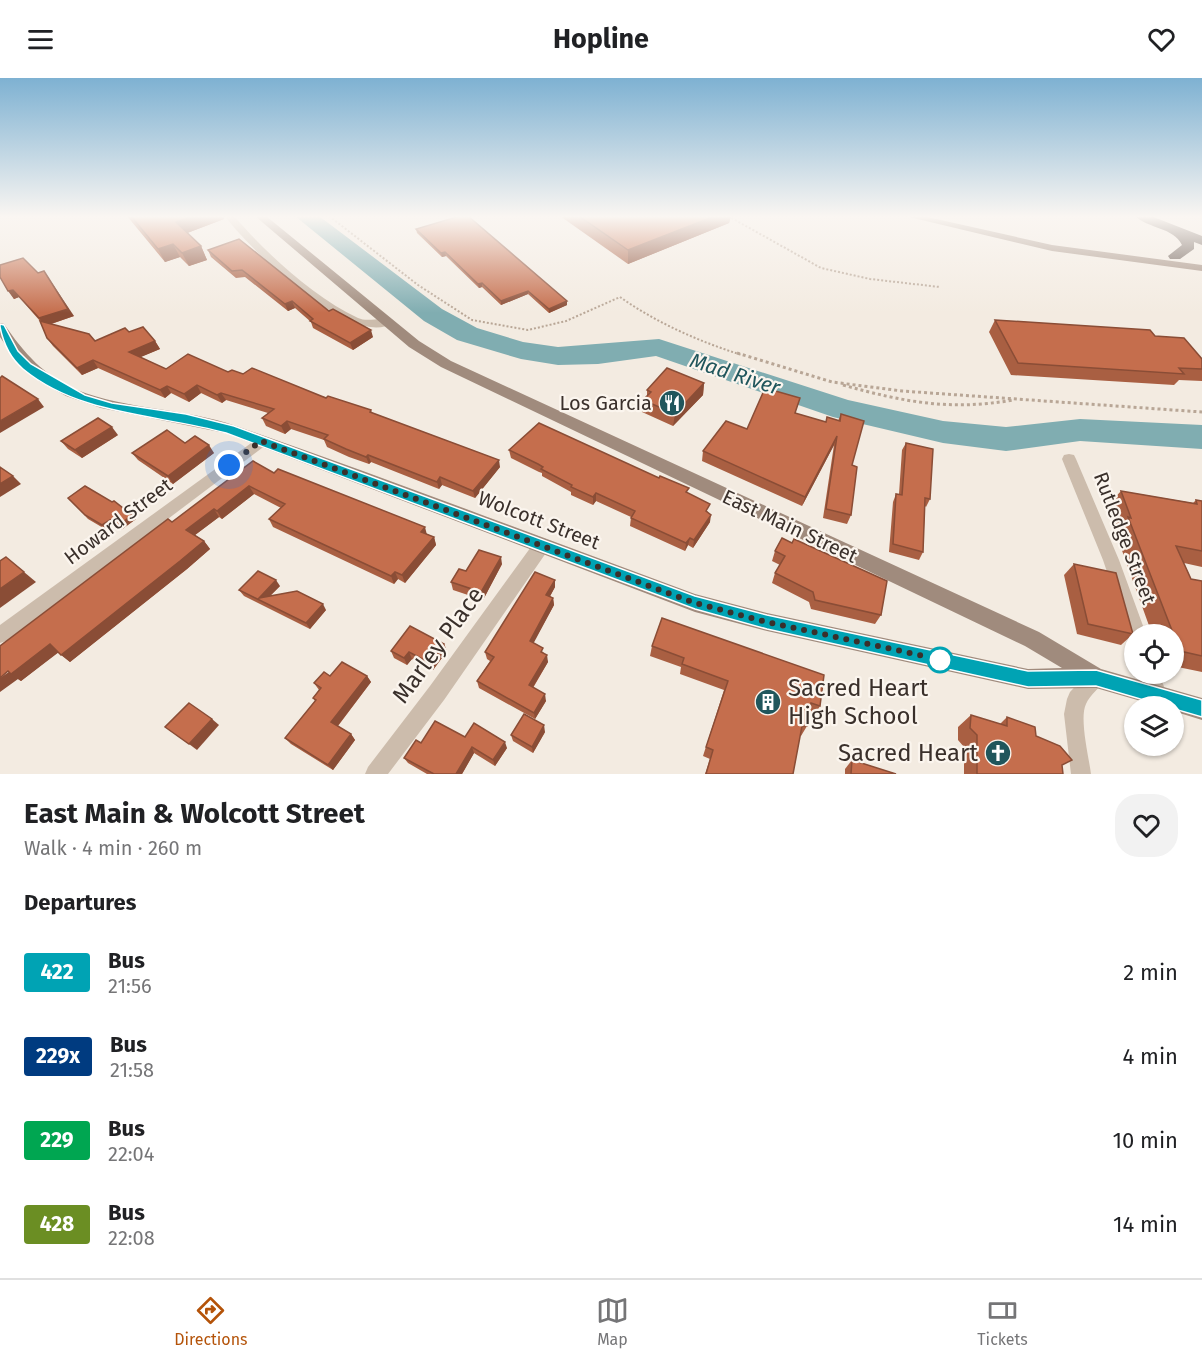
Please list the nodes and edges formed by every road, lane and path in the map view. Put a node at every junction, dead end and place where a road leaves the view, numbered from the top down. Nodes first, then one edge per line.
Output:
1 (263, 248) edge
2 (299, 248) edge
3 (371, 248) edge
4 (786, 248) edge
5 (1056, 248) edge
6 (1120, 248) edge
7 (1187, 248) edge
8 (1175, 256) junction
9 (1202, 258) edge
10 (1202, 268) edge
11 (940, 287) dead end
12 (387, 322) junction
13 (0, 327) edge
14 (832, 381) junction
15 (1017, 399) junction
16 (1202, 412) edge
17 (261, 441) junction
18 (1069, 459) dead end
19 (542, 545) junction
20 (1133, 624) edge
21 (0, 635) edge
22 (1096, 678) junction
23 (1154, 684) edge
24 (1157, 694) junction
25 (1202, 709) edge
26 (375, 774) edge
27 (1081, 774) edge

1 - 12 street
2 - 12 main road, East Main Street
3 - 14 path
4 - 11 path
5 - 10 main road
6 - 8 main road
7 - 8 highway
8 - 9 main road
12 - 22 main road, East Main Street
13 - 17 main road, Wolcott Street
14 - 15 path
14 - 15 path
15 - 16 path
17 - 19 main road, Wolcott Street
17 - 21 street, Howard Street
18 - 20 street, Rutledge Street
19 - 22 main road, Wolcott Street
19 - 26 street, Marley Place
22 - 24 main road, East Main Street
22 - 27 street
23 - 24 street
24 - 25 main road, East Main Street

